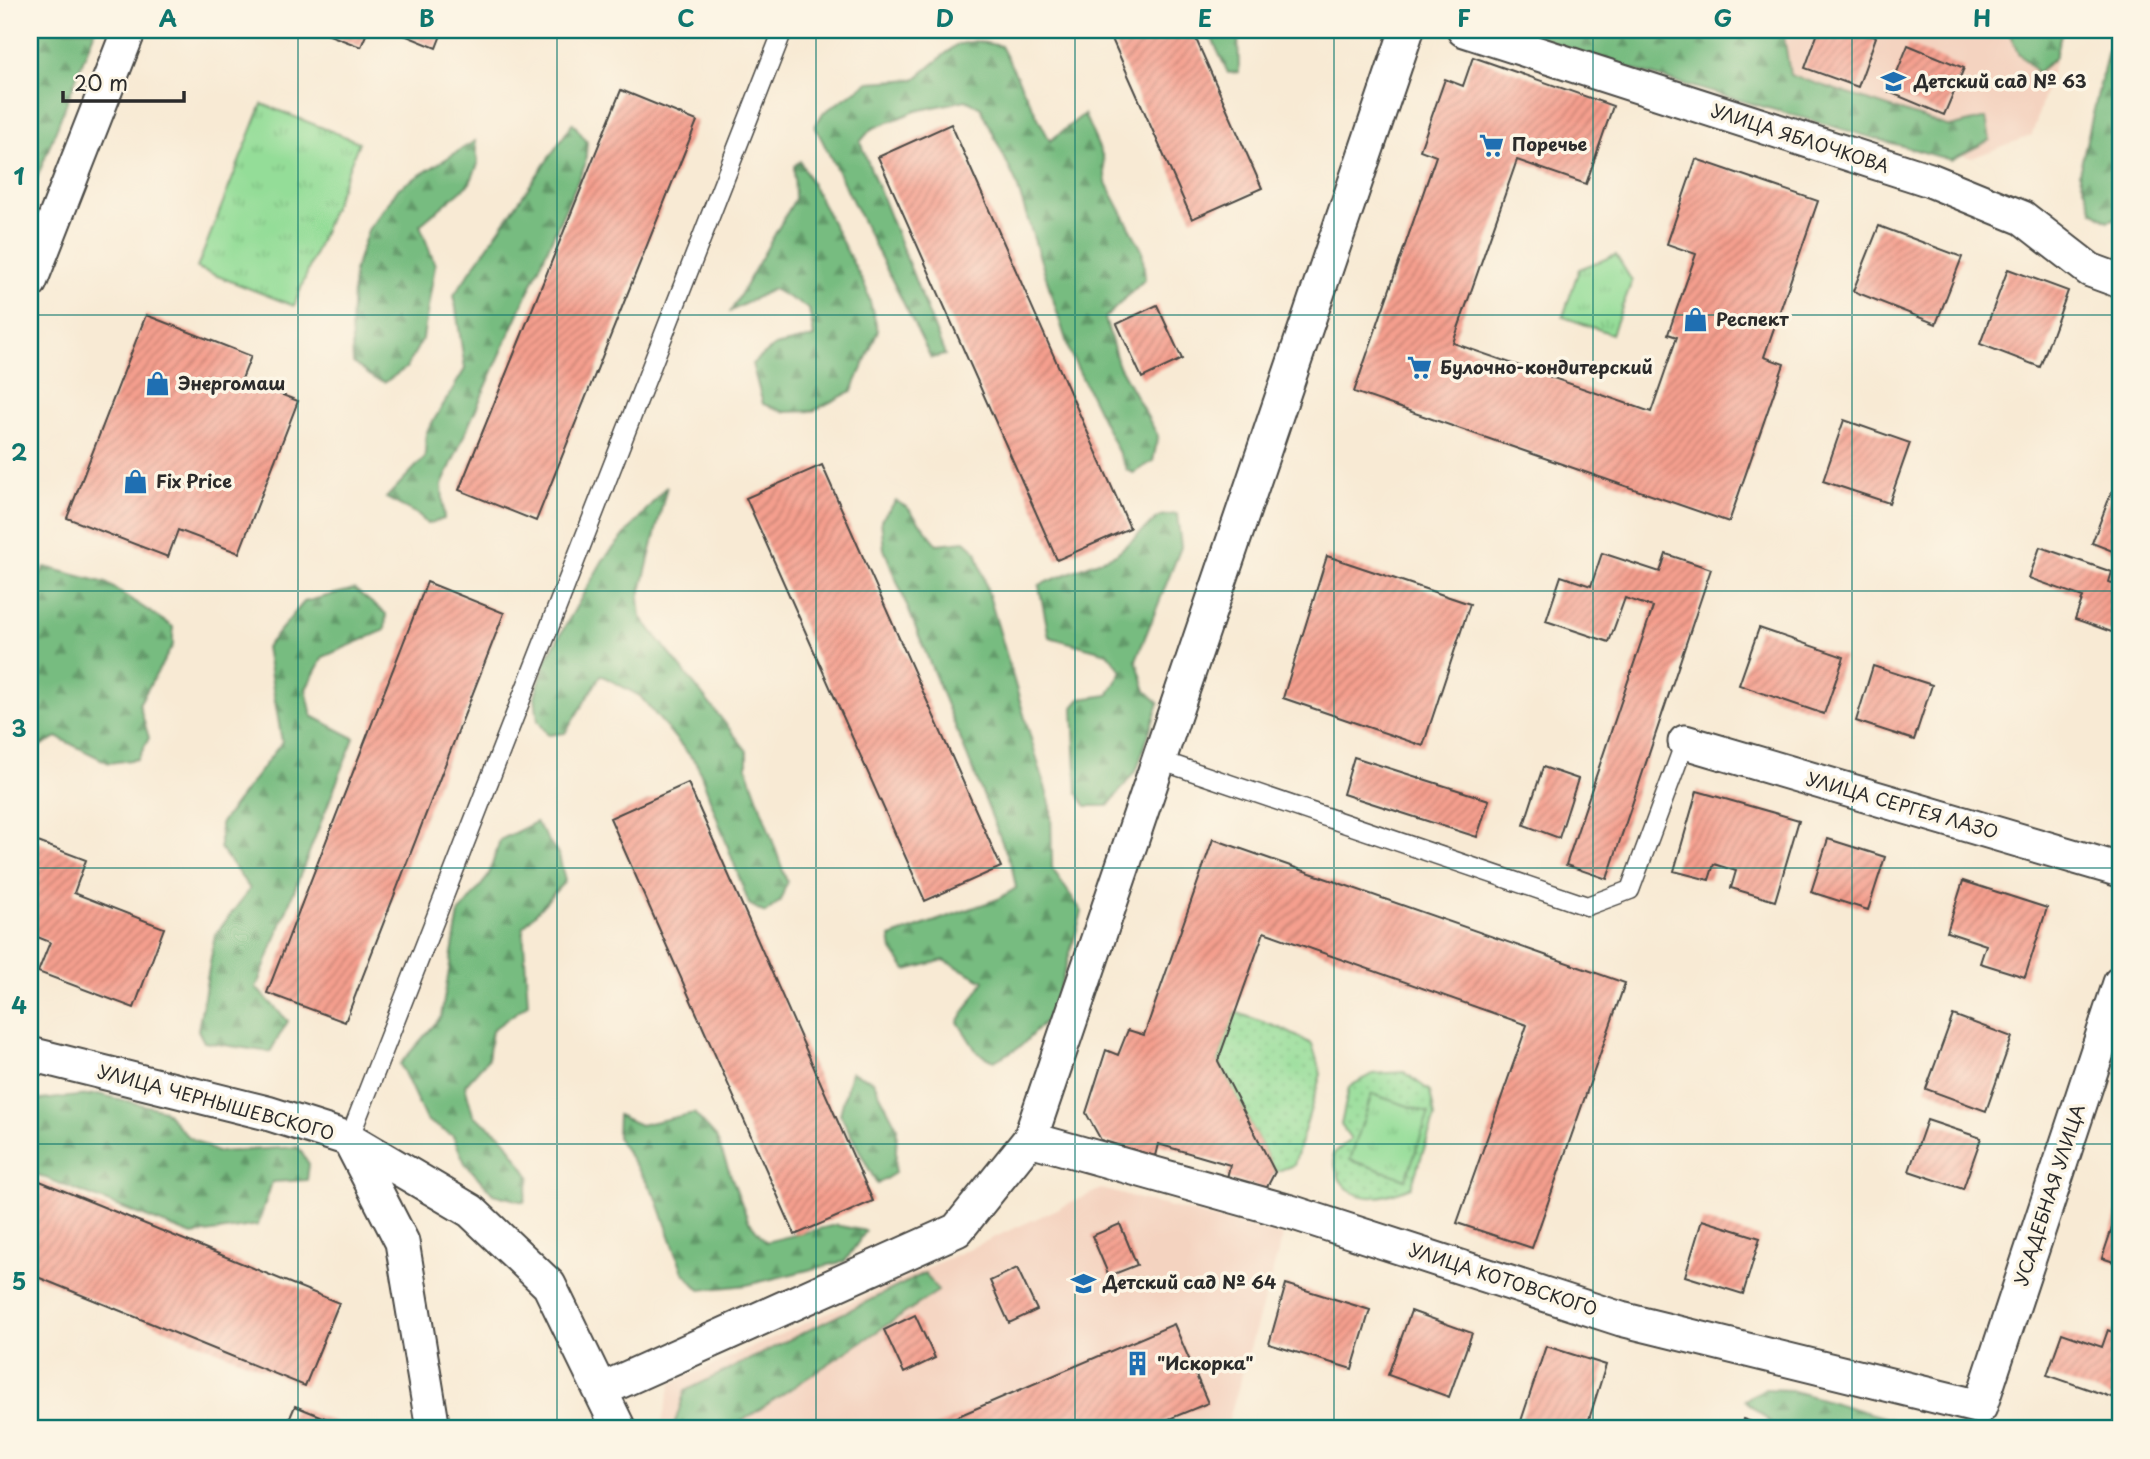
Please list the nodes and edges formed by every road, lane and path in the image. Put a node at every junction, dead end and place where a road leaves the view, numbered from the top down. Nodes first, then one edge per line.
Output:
1 (129, 30) edge
2 (783, 30) edge
3 (1407, 30) edge
4 (1464, 30) edge
5 (2120, 281) edge
6 (30, 282) edge
7 (1685, 742) joint
8 (1159, 760) junction
9 (2120, 870) edge
10 (2120, 983) edge
11 (30, 1054) edge
12 (349, 1139) junction
13 (1030, 1139) junction
14 (601, 1390) junction
15 (1980, 1407) joint
16 (433, 1429) edge
17 (619, 1429) edge

1 - 6 street
2 - 12 lane
3 - 8 street
4 - 5 street, УЛИЦА ЯБЛОЧКОВА
7 - 8 lane
7 - 9 street, УЛИЦА СЕРГЕЯ ЛАЗО
8 - 13 street
10 - 15 street, УСАДЕБНАЯ УЛИЦА
11 - 12 street, УЛИЦА ЧЕРНЫШЕВСКОГО
12 - 14 street
12 - 16 street, УЛИЦА ЧЕРНЫШЕВСКОГО
13 - 14 street
13 - 15 street, УЛИЦА КОТОВСКОГО
14 - 17 street

